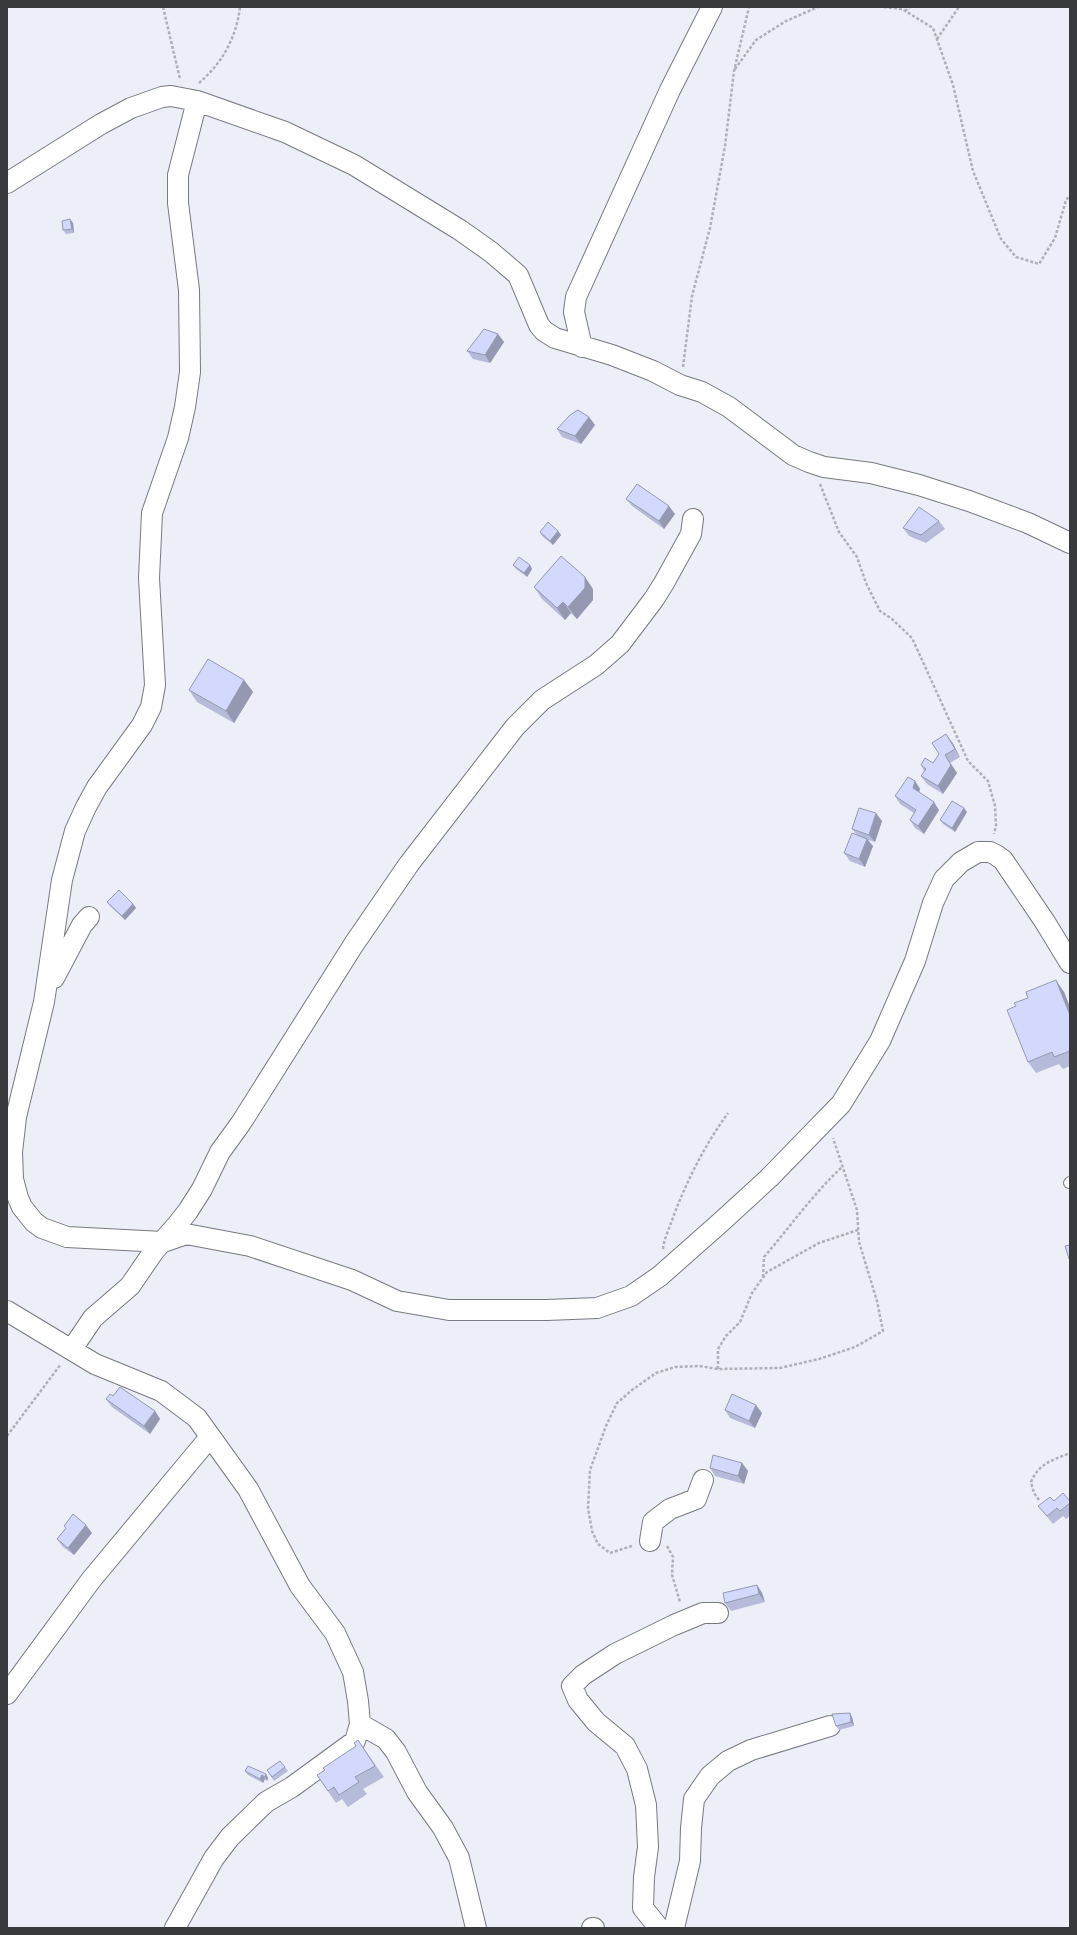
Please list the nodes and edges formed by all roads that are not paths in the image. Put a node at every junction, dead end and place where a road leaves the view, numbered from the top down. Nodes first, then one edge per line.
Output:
1 (712, 7) edge
2 (190, 99) junction
3 (7, 183) edge
4 (582, 347) junction
5 (693, 519) dead end
6 (1070, 543) edge
7 (89, 917) dead end
8 (1070, 963) edge
9 (44, 1002) junction
10 (12, 1119) edge
11 (163, 1242) junction
12 (7, 1311) edge
13 (72, 1349) junction
14 (210, 1436) junction
15 (703, 1480) dead end
16 (650, 1540) road end
17 (718, 1613) dead end
18 (7, 1694) edge
19 (360, 1724) junction
20 (830, 1726) dead end
21 (175, 1928) edge
22 (476, 1928) edge
23 (659, 1928) edge
24 (674, 1928) edge

1 - 4 street
2 - 3 street
2 - 4 street
2 - 9 street
4 - 6 street
5 - 11 street
7 - 9 street
8 - 11 street
9 - 10 street
10 - 11 street
11 - 13 street
12 - 13 street
13 - 14 street
14 - 18 street
14 - 19 street
15 - 16 street
17 - 23 street
19 - 21 street
19 - 22 street
20 - 24 street

